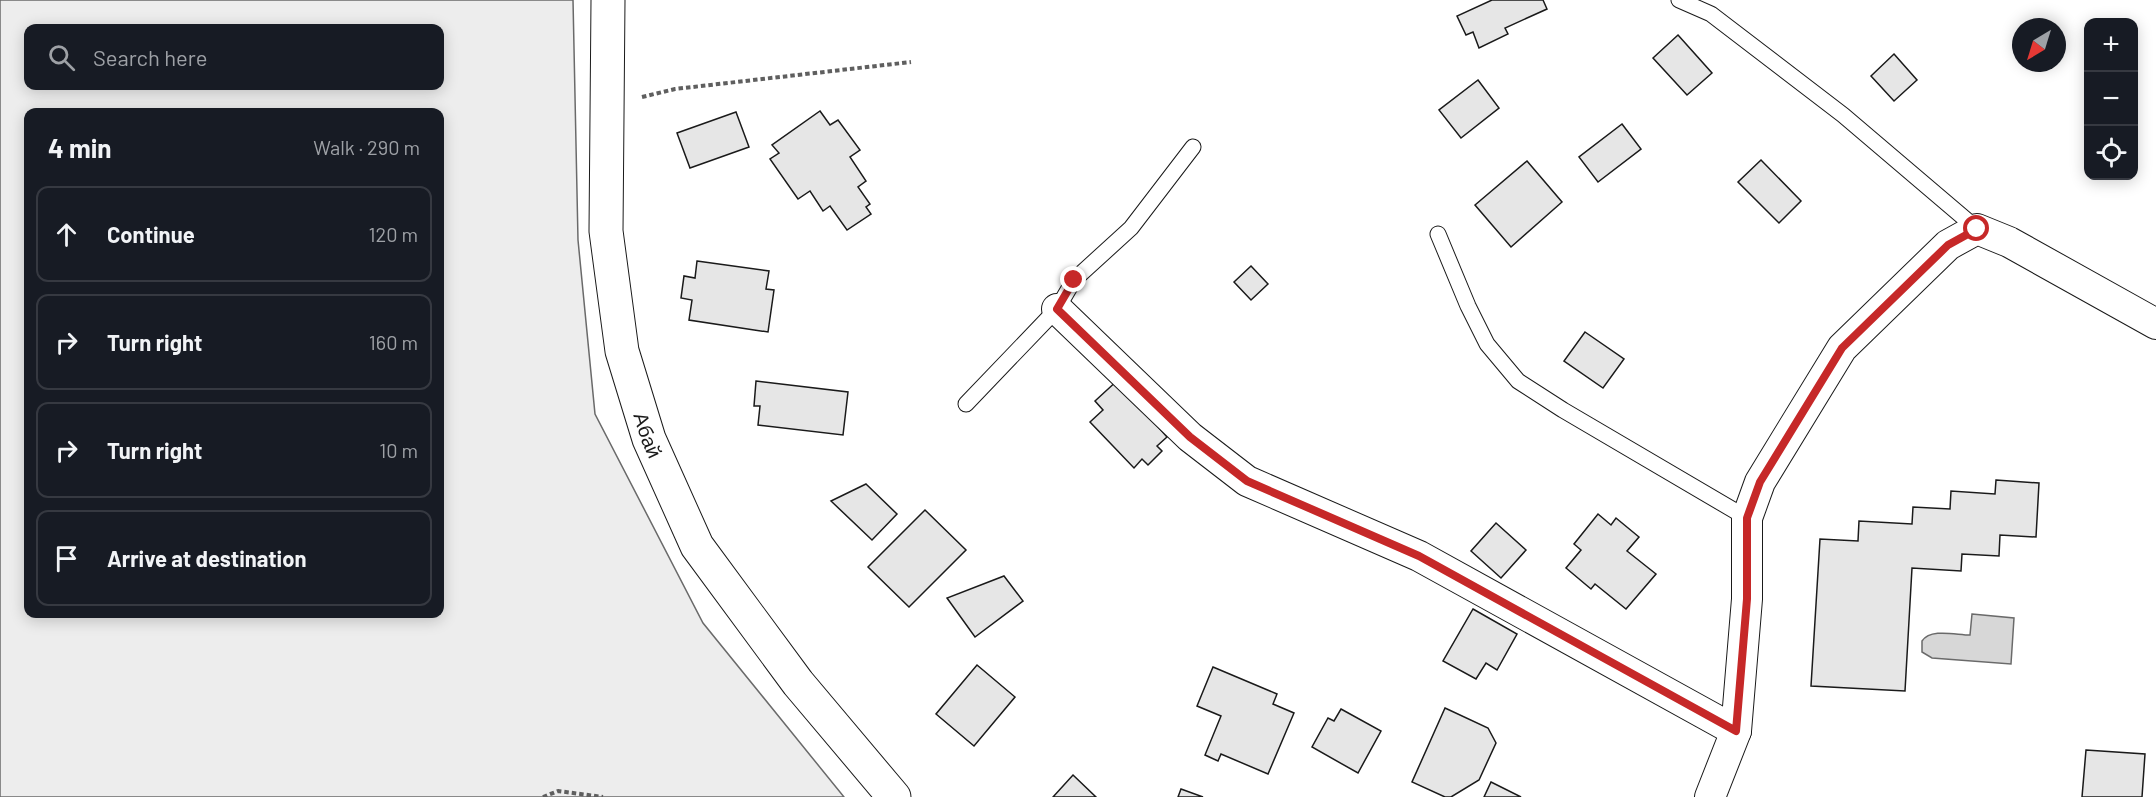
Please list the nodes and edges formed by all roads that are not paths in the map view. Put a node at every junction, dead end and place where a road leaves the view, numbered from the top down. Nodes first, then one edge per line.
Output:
1 (608, 0) edge
2 (1679, 0) edge
3 (1193, 147) dead end
4 (1977, 229) junction
5 (1438, 234) dead end
6 (1057, 309) junction
7 (2156, 324) edge
8 (966, 404) dead end
9 (1747, 518) junction
10 (1736, 731) junction
11 (894, 797) edge
12 (1710, 797) edge

1 - 11 street, Абай
2 - 4 lane
3 - 6 lane
4 - 7 street
4 - 9 street
5 - 9 lane
6 - 8 lane
6 - 10 street
9 - 10 street
10 - 12 street

